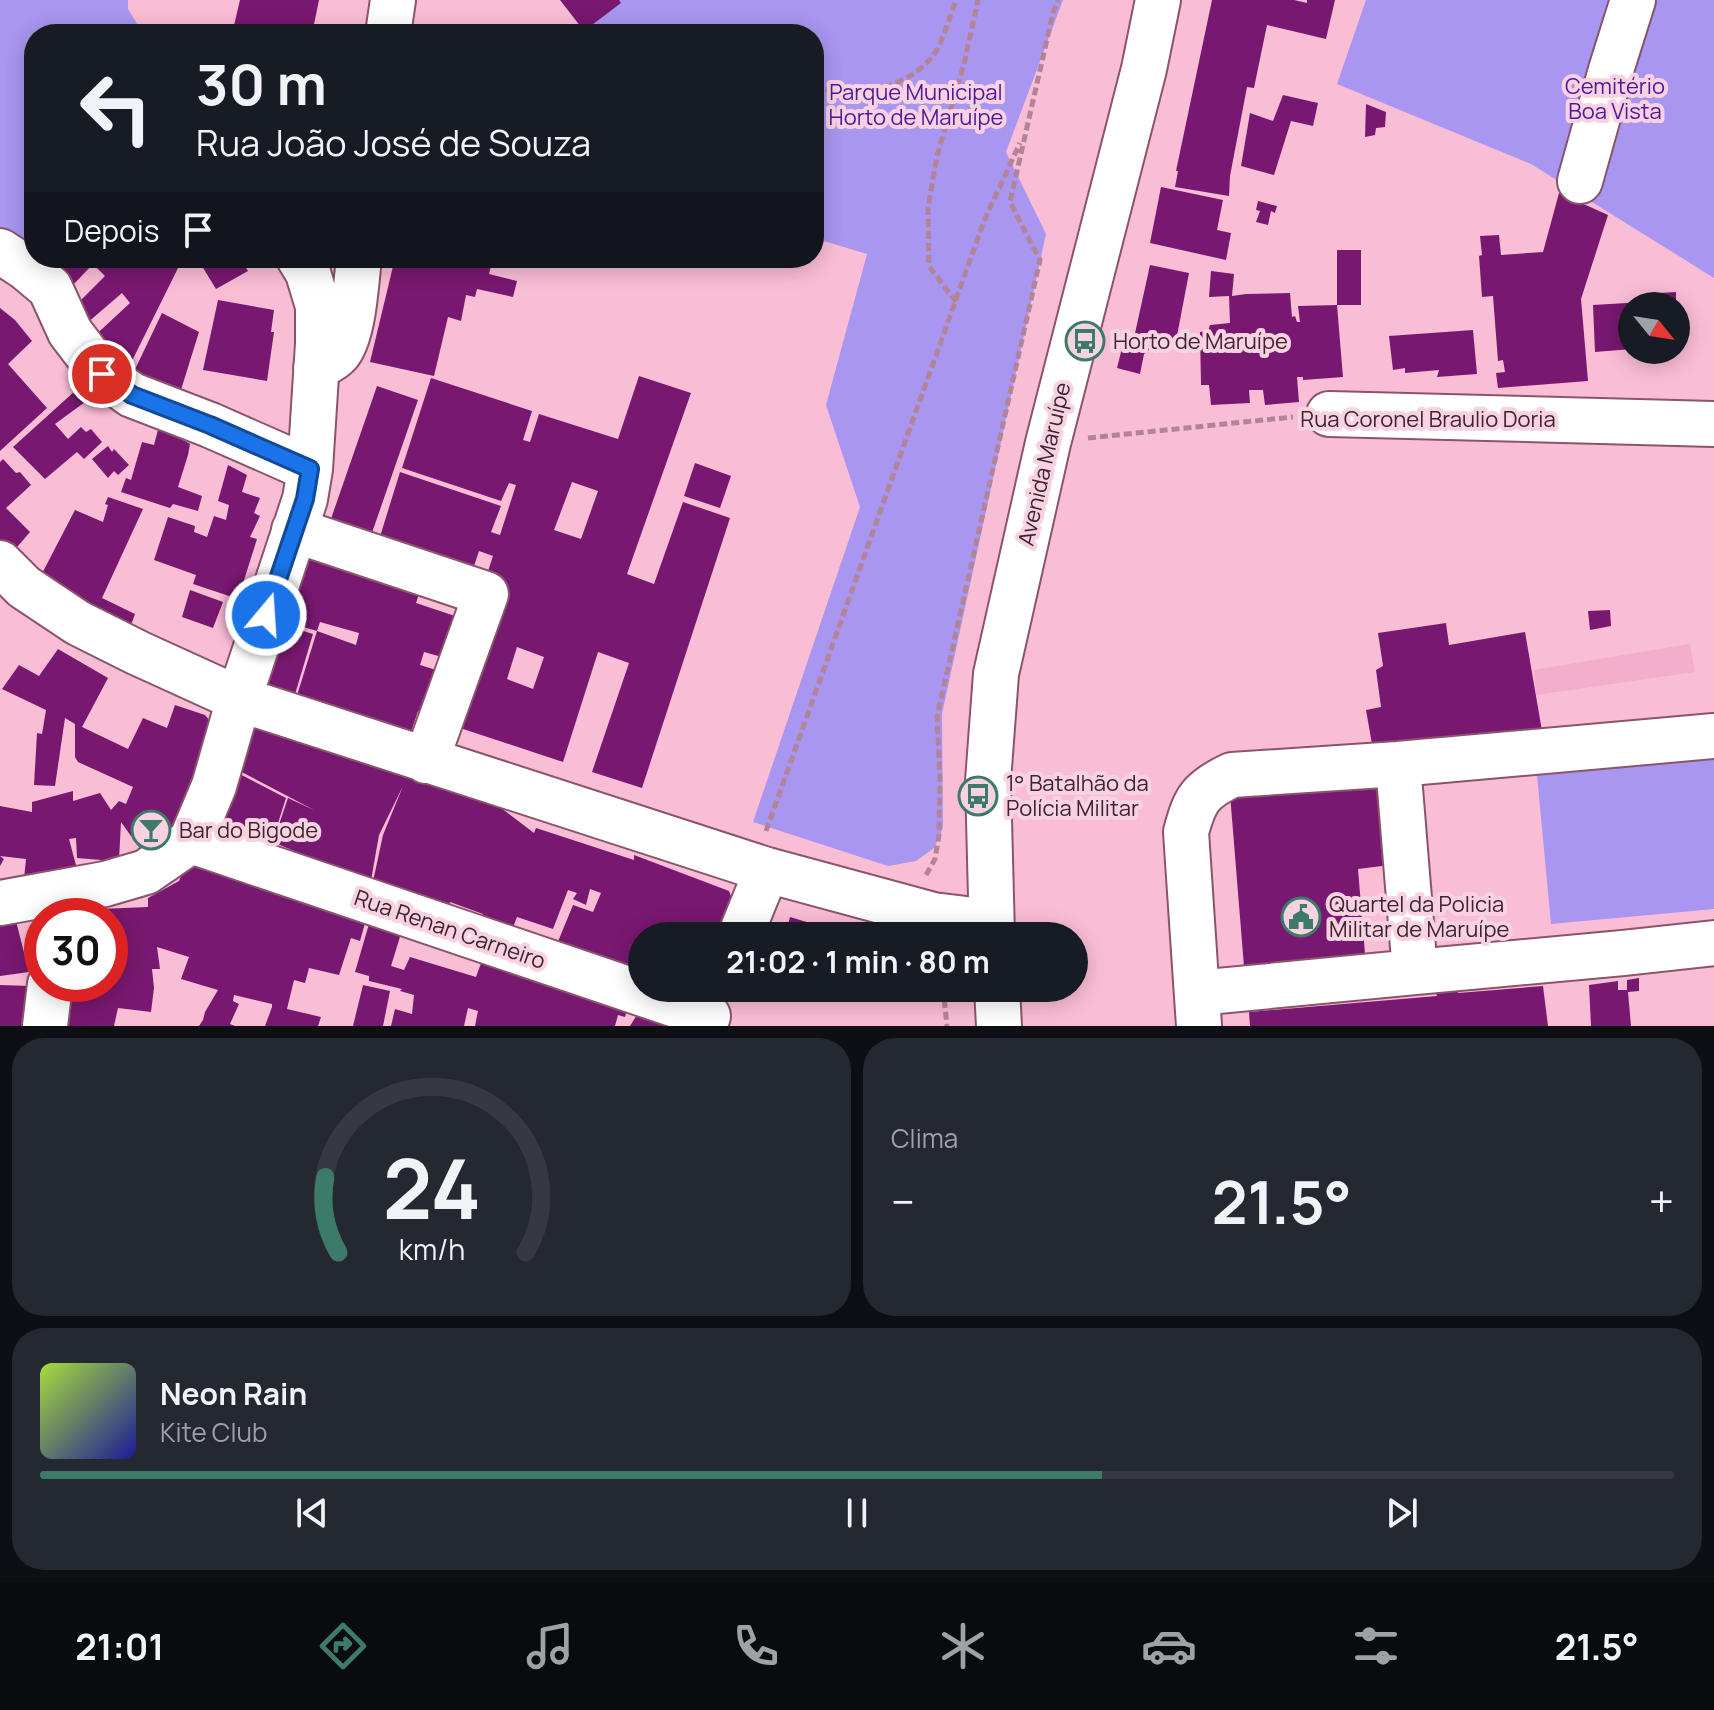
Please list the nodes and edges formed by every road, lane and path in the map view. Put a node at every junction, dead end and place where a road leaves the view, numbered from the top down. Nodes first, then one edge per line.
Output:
1 (393, 0) edge
2 (956, 0) edge
3 (978, 0) edge
4 (1058, 0) edge
5 (1158, 0) edge
6 (1633, 0) edge
7 (389, 24) edge
8 (824, 89) edge
9 (1026, 131) junction
10 (1580, 181) dead end
11 (0, 251) edge
12 (24, 267) edge
13 (26, 268) edge
14 (305, 268) edge
15 (358, 268) edge
16 (956, 302) junction
17 (316, 368) junction
18 (1329, 414) joint
19 (1714, 424) edge
20 (1048, 443) junction
21 (310, 469) junction
22 (294, 530) junction
23 (0, 563) edge
24 (239, 699) junction
25 (1714, 736) edge
26 (426, 761) junction
27 (1398, 764) junction
28 (191, 841) junction
29 (765, 853) junction
30 (922, 881) dead end
31 (74, 898) edge
32 (0, 903) edge
33 (24, 903) edge
34 (744, 922) edge
35 (962, 922) edge
36 (991, 922) edge
37 (1714, 943) edge
38 (1415, 972) junction
39 (48, 1002) edge
40 (944, 1002) edge
41 (998, 1002) edge
42 (709, 1010) edge
43 (1198, 1010) edge
44 (45, 1026) edge
45 (947, 1026) edge
46 (999, 1026) edge

1 - 7 street
2 - 8 path
3 - 16 path
4 - 9 path
5 - 20 street, Avenida Maruípe
6 - 10 street
9 - 16 path
9 - 30 path
11 - 12 street
13 - 21 street
14 - 17 street
15 - 17 street
16 - 29 path
17 - 21 street
18 - 19 street, Rua Coronel Braulio Doria
18 - 20 path, Rua Coronel Braulio Doria
20 - 36 street, Avenida Maruípe
21 - 22 street
22 - 24 street
22 - 26 street
23 - 24 street
24 - 26 street
24 - 28 street
25 - 27 street
26 - 29 street
27 - 38 street
27 - 43 street
28 - 31 street
28 - 42 street, Rua Renan Carneiro
29 - 34 street
29 - 35 street
32 - 33 street
37 - 38 street
38 - 43 street
39 - 44 street
40 - 45 path
41 - 46 street

